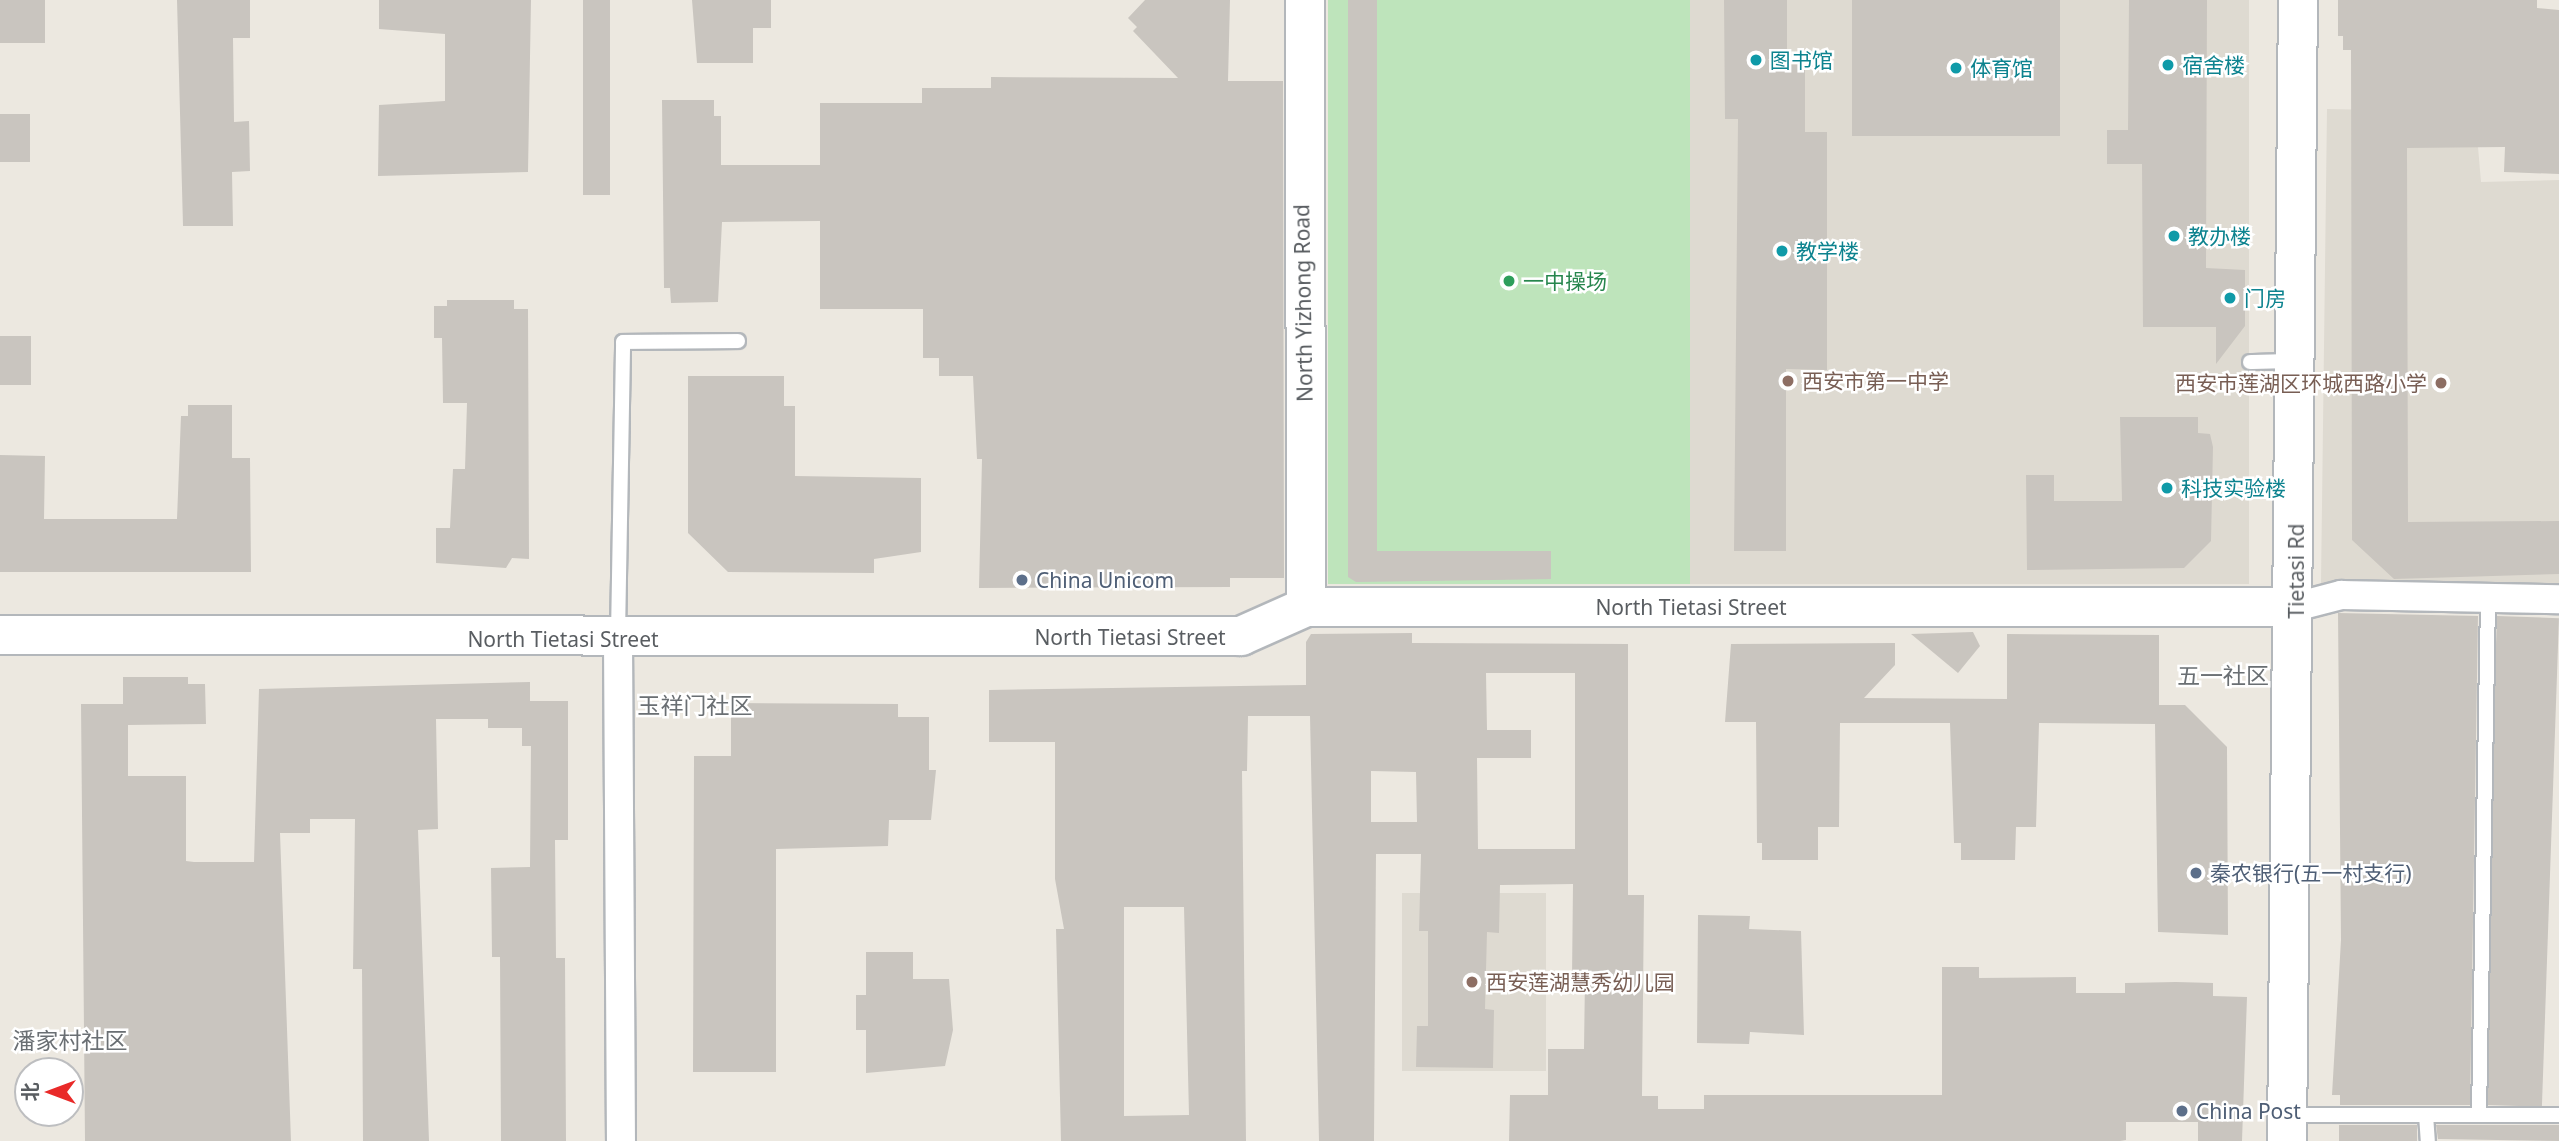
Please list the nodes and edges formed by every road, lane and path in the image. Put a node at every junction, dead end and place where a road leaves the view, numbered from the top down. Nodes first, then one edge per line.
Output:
1 (1305, 0) edge
2 (2298, 0) edge
3 (738, 341) dead end
4 (2296, 361) junction
5 (2250, 362) dead end
6 (2488, 599) junction
7 (2559, 599) edge
8 (1306, 607) junction
9 (2295, 607) junction
10 (0, 635) edge
11 (618, 639) junction
12 (2426, 1115) junction
13 (2479, 1115) junction
14 (2559, 1115) edge
15 (2287, 1128) edge
16 (621, 1141) edge
17 (2428, 1141) edge

1 - 8 street, North Yizhong Road
2 - 4 street, Tietasi Rd
3 - 11 lane
4 - 5 lane
4 - 9 street, Tietasi Rd
6 - 7 street
6 - 9 street
6 - 13 lane
8 - 9 street, North Tietasi Street
8 - 11 street, North Tietasi Street
9 - 15 street, Tietasi Rd
10 - 11 street, North Tietasi Street
11 - 16 street
12 - 13 lane
12 - 15 lane
12 - 17 lane
13 - 14 lane

